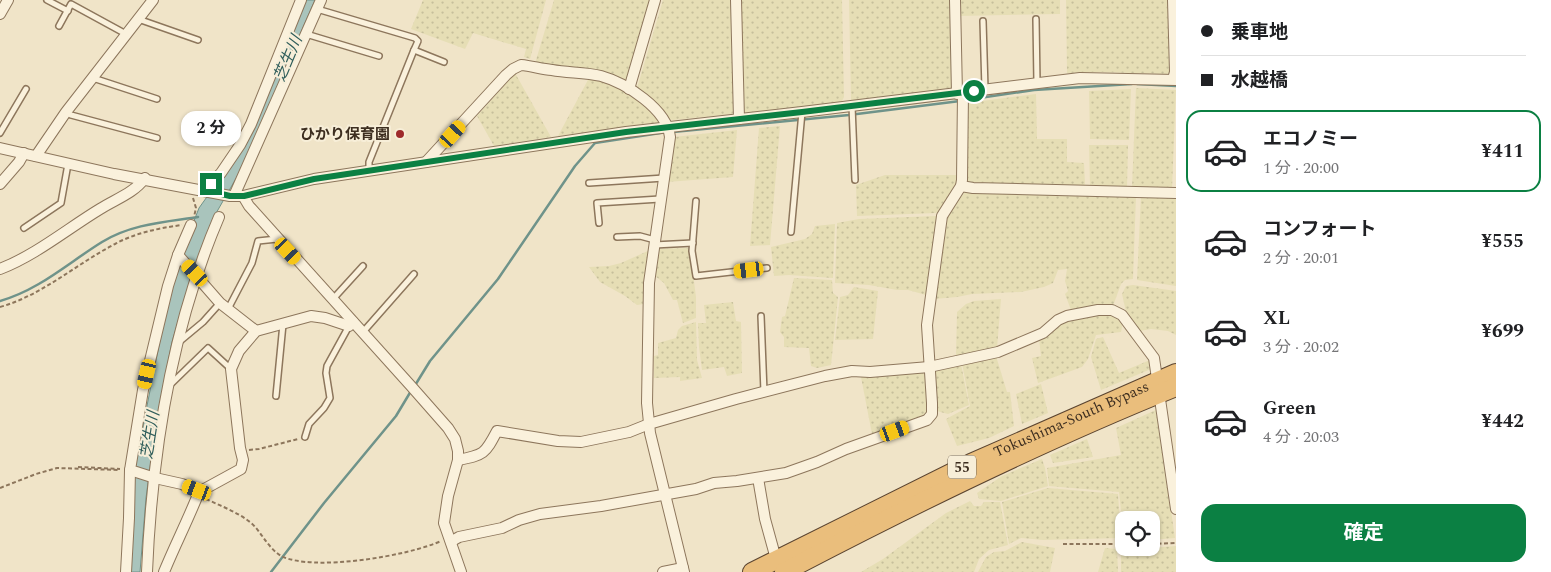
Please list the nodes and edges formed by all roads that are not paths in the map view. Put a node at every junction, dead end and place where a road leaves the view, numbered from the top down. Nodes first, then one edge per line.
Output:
1 (8, 0) edge
2 (47, 0) edge
3 (153, 0) edge
4 (300, 0) edge
5 (655, 0) edge
6 (736, 0) edge
7 (955, 0) edge
8 (1173, 0) edge
9 (319, 5) edge
10 (68, 10) junction
11 (0, 14) edge
12 (138, 19) junction
13 (1036, 19) dead end
14 (983, 21) dead end
15 (59, 26) dead end
16 (127, 34) junction
17 (306, 34) junction
18 (198, 40) dead end
19 (414, 50) junction
20 (379, 56) dead end
21 (444, 62) dead end
22 (93, 77) junction
23 (1175, 79) edge
24 (1037, 83) junction
25 (26, 89) dead end
26 (629, 89) junction
27 (985, 90) junction
28 (962, 97) junction
29 (157, 99) dead end
30 (853, 111) junction
31 (66, 112) junction
32 (802, 115) junction
33 (739, 119) junction
34 (669, 131) junction
35 (0, 133) edge
36 (157, 138) dead end
37 (0, 148) edge
38 (24, 154) junction
39 (36, 156) junction
40 (426, 162) junction
41 (68, 163) junction
42 (369, 171) junction
43 (145, 178) junction
44 (664, 178) junction
45 (855, 180) dead end
46 (589, 183) dead end
47 (0, 184) edge
48 (961, 186) junction
49 (207, 190) junction
50 (1176, 193) edge
51 (240, 199) junction
52 (660, 199) junction
53 (696, 201) dead end
54 (219, 217) dead end
55 (598, 223) dead end
56 (191, 224) road end
57 (24, 228) dead end
58 (791, 232) dead end
59 (616, 237) dead end
60 (277, 239) junction
61 (654, 242) junction
62 (693, 243) junction
63 (179, 256) junction
64 (364, 266) dead end
65 (767, 268) dead end
66 (0, 269) edge
67 (196, 274) junction
68 (414, 274) dead end
69 (333, 299) junction
70 (224, 306) junction
71 (761, 316) dead end
72 (284, 322) junction
73 (351, 324) junction
74 (256, 331) junction
75 (362, 332) junction
76 (176, 342) junction
77 (929, 367) junction
78 (231, 369) junction
79 (1176, 373) edge
80 (168, 384) junction
81 (1165, 387) edge
82 (764, 392) junction
83 (276, 396) dead end
84 (649, 424) junction
85 (305, 437) road end
86 (458, 460) junction
87 (132, 471) junction
88 (153, 478) junction
89 (758, 478) junction
90 (199, 492) junction
91 (666, 494) junction
92 (1176, 509) edge
93 (451, 539) junction
94 (780, 566) edge
95 (684, 570) edge
96 (126, 572) edge
97 (147, 572) edge
98 (164, 572) edge
99 (461, 572) edge
100 (663, 572) edge
101 (752, 572) edge

1 - 11 street
2 - 10 lane
3 - 12 street
4 - 49 street
5 - 26 street
6 - 33 street
7 - 28 street
8 - 23 street
9 - 17 street
9 - 19 lane
10 - 15 lane
10 - 16 lane
12 - 16 street
12 - 18 lane
13 - 24 lane
14 - 27 lane
16 - 22 street
17 - 20 lane
17 - 51 street
19 - 21 lane
19 - 42 lane
22 - 29 lane
22 - 31 street
23 - 24 street
24 - 27 street
25 - 35 lane
26 - 34 street
26 - 40 street
27 - 28 street
28 - 30 street
28 - 48 street
30 - 32 street
30 - 45 lane
31 - 36 lane
31 - 39 street
32 - 33 street
32 - 58 lane
33 - 34 street
34 - 40 street
34 - 44 street
37 - 38 street
38 - 39 street
38 - 47 street
39 - 41 street
40 - 42 street
41 - 43 street
41 - 57 lane
42 - 51 street
43 - 49 street
43 - 66 street
44 - 46 lane
44 - 52 street
48 - 50 street
48 - 77 street
49 - 51 street
51 - 60 street
52 - 55 lane
52 - 61 street
53 - 62 lane
54 - 67 street
56 - 63 street
59 - 61 lane
60 - 69 street
60 - 70 lane
61 - 62 lane
61 - 84 street
62 - 65 lane
63 - 67 street
63 - 87 street
64 - 69 lane
67 - 70 street
67 - 76 street
68 - 75 lane
69 - 73 street
70 - 74 street
70 - 76 lane
71 - 82 lane
72 - 73 street
72 - 74 street
72 - 83 lane
73 - 75 street
73 - 85 lane
74 - 78 street
75 - 86 street
76 - 80 street
77 - 81 street
77 - 82 street
77 - 89 street
78 - 80 lane
78 - 90 street
79 - 81 highway, Tokushima-South Bypass / 55
80 - 88 street
81 - 92 street
81 - 94 highway, Tokushima-South Bypass / 55
82 - 84 street
84 - 86 street
84 - 91 street
86 - 93 street
87 - 88 street
87 - 96 street
88 - 90 street
88 - 97 street
89 - 91 street
89 - 94 street
90 - 98 street
91 - 93 street
91 - 95 street
93 - 99 street
94 - 101 highway, Tokushima-South Bypass / 55
95 - 100 street

